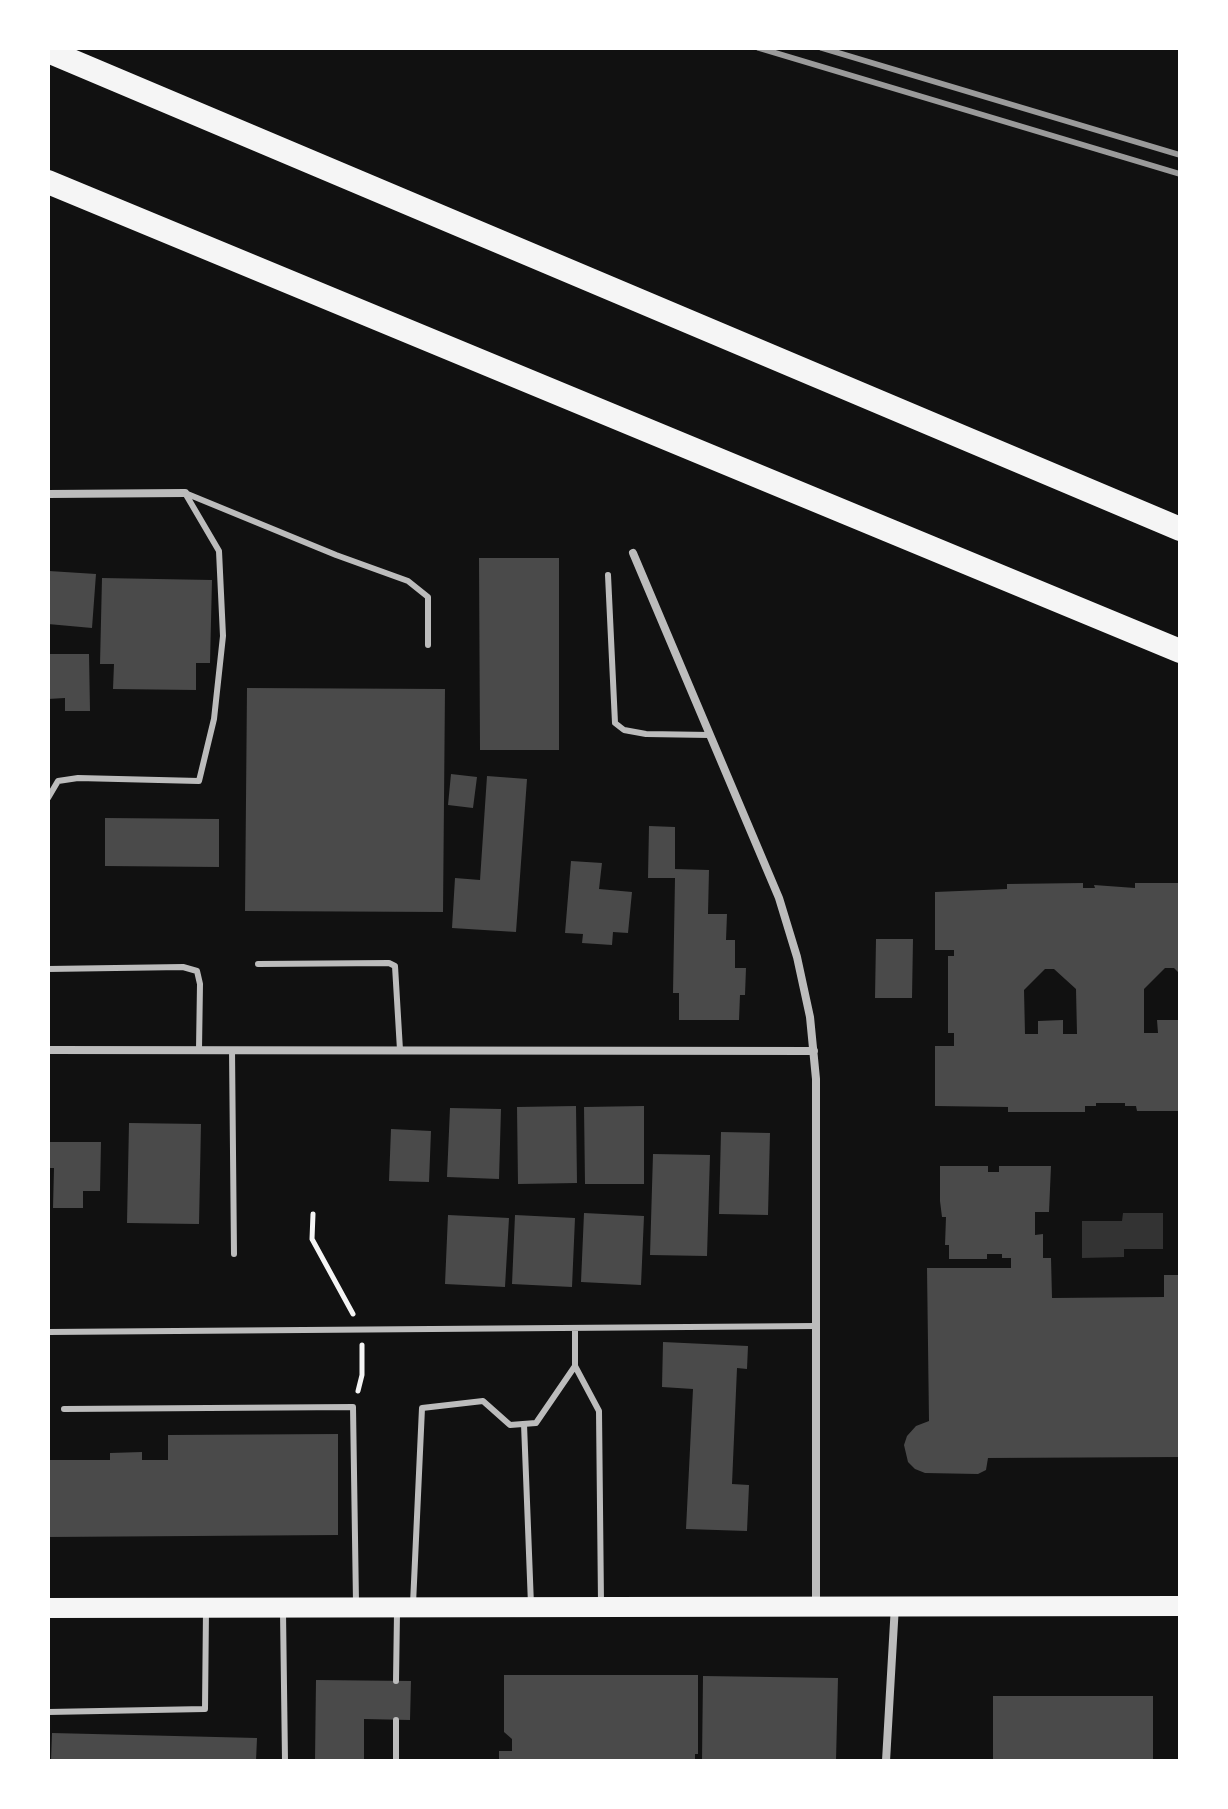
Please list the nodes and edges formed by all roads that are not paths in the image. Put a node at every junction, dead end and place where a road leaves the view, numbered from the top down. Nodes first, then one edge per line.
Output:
1 (48, 51) edge
2 (48, 182) edge
3 (185, 493) junction
4 (48, 494) edge
5 (1180, 529) edge
6 (633, 553) dead end
7 (608, 575) dead end
8 (428, 645) dead end
9 (1180, 651) edge
10 (710, 735) junction
11 (48, 798) edge
12 (258, 964) dead end
13 (48, 969) edge
14 (199, 1049) junction
15 (48, 1050) edge
16 (232, 1050) junction
17 (400, 1050) junction
18 (814, 1051) junction
19 (234, 1254) dead end
20 (816, 1326) junction
21 (575, 1329) junction
22 (48, 1332) edge
23 (575, 1366) junction
24 (64, 1409) dead end
25 (524, 1424) junction
26 (895, 1605) junction
27 (601, 1606) junction
28 (816, 1606) junction
29 (1180, 1606) edge
30 (206, 1607) junction
31 (356, 1607) junction
32 (405, 1607) junction
33 (531, 1607) junction
34 (48, 1608) edge
35 (283, 1609) junction
36 (396, 1681) dead end
37 (48, 1712) edge
38 (396, 1720) dead end
39 (285, 1761) edge
40 (396, 1761) edge
41 (886, 1761) edge

1 - 5 highway
2 - 9 highway
3 - 4 street
3 - 8 lane
3 - 11 lane
6 - 10 street
7 - 10 lane
10 - 18 street
12 - 17 lane
13 - 14 lane
14 - 15 street
14 - 16 street
16 - 17 street
16 - 19 lane
17 - 18 street
18 - 20 street
20 - 21 lane
20 - 28 street
21 - 22 lane
21 - 23 lane
23 - 25 lane
23 - 27 lane
24 - 31 lane
25 - 32 lane
25 - 33 lane
26 - 28 main road
26 - 29 main road
26 - 41 street
27 - 28 main road
27 - 33 main road
30 - 34 main road
30 - 35 main road
30 - 37 lane
31 - 32 main road
31 - 35 main road
32 - 33 main road
32 - 36 lane
35 - 39 lane
38 - 40 lane

